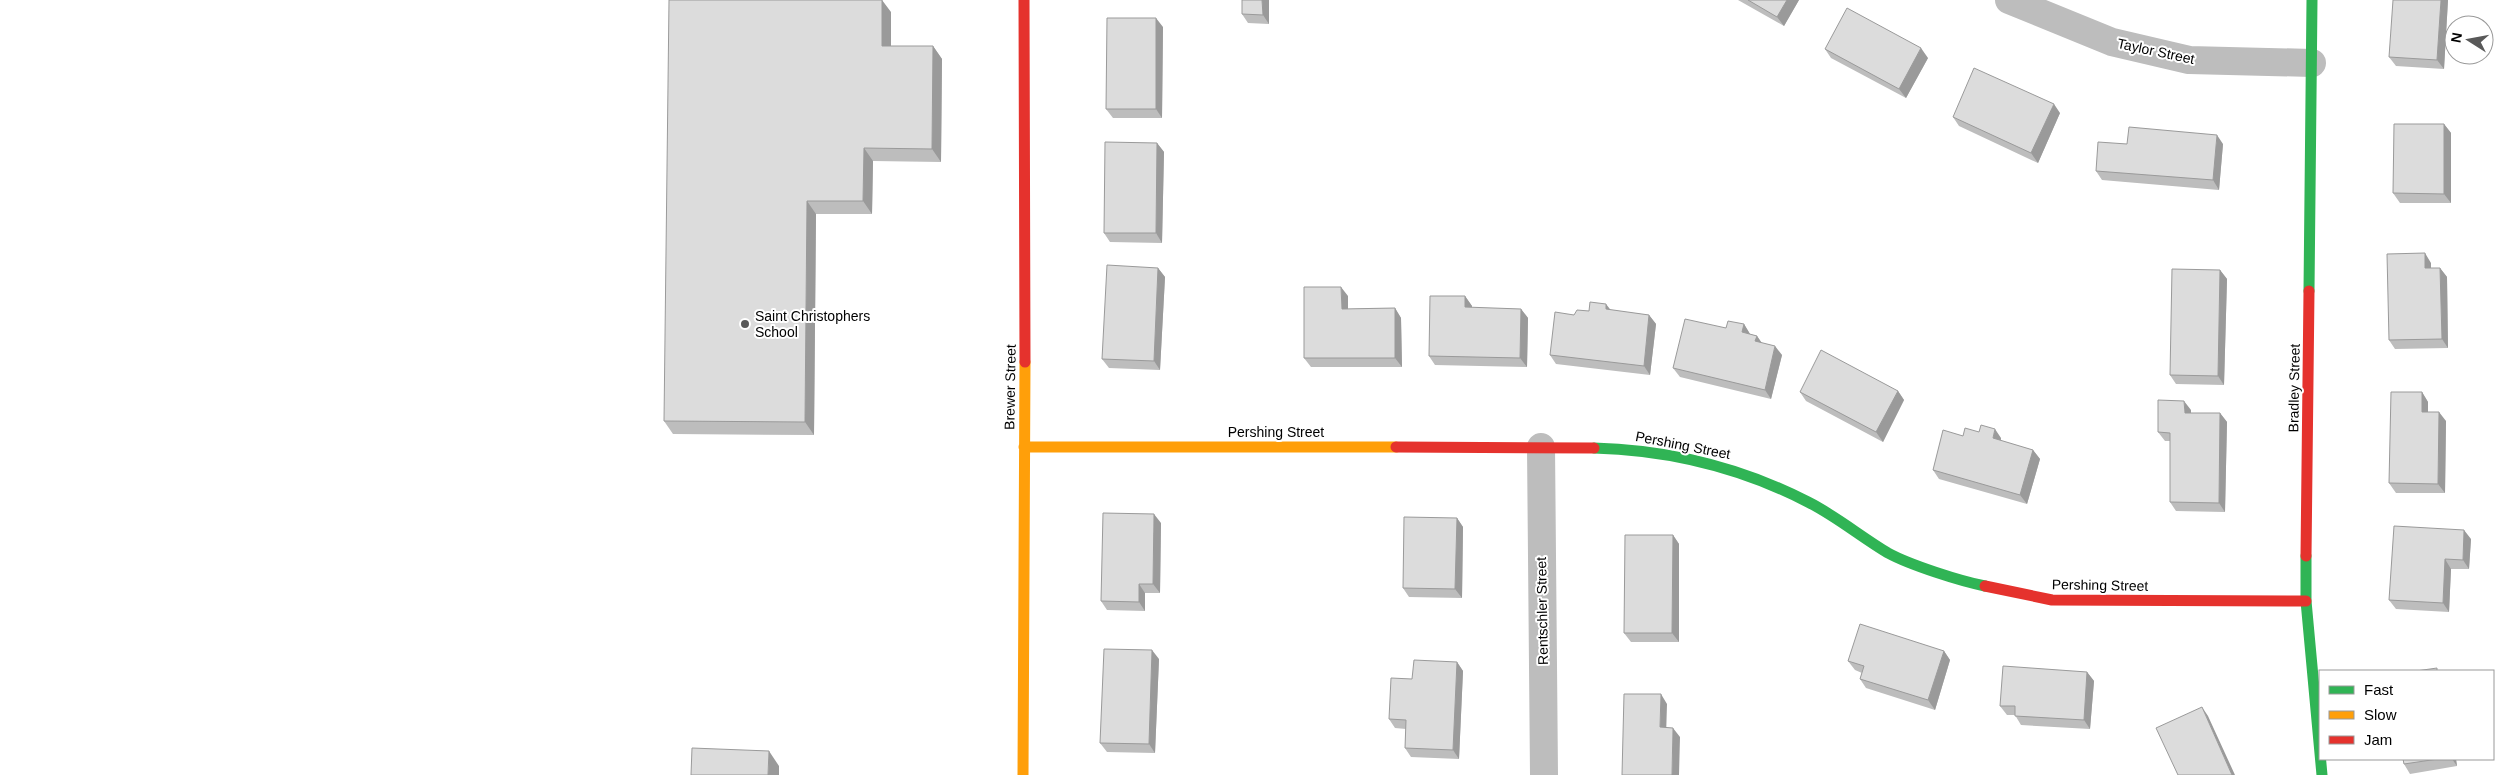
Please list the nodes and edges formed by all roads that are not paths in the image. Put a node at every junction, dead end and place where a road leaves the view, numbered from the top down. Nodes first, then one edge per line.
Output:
1 (1024, 0) edge
2 (2009, 0) edge
3 (2312, 0) edge
4 (2312, 63) junction
5 (1024, 447) junction
6 (1540, 447) junction
7 (2306, 602) junction
8 (2319, 743) edge
9 (2321, 760) edge
10 (1023, 775) edge
11 (1544, 775) edge
12 (2322, 775) edge

1 - 5 street, Brewer Street
2 - 4 street, Taylor Street
3 - 4 street, Bradley Street
4 - 7 street, Bradley Street
5 - 6 street, Pershing Street
5 - 10 street, Brewer Street
6 - 7 street, Pershing Street
6 - 11 street, Rentschler Street
7 - 8 street, Bradley Street
9 - 12 street, Bradley Street

